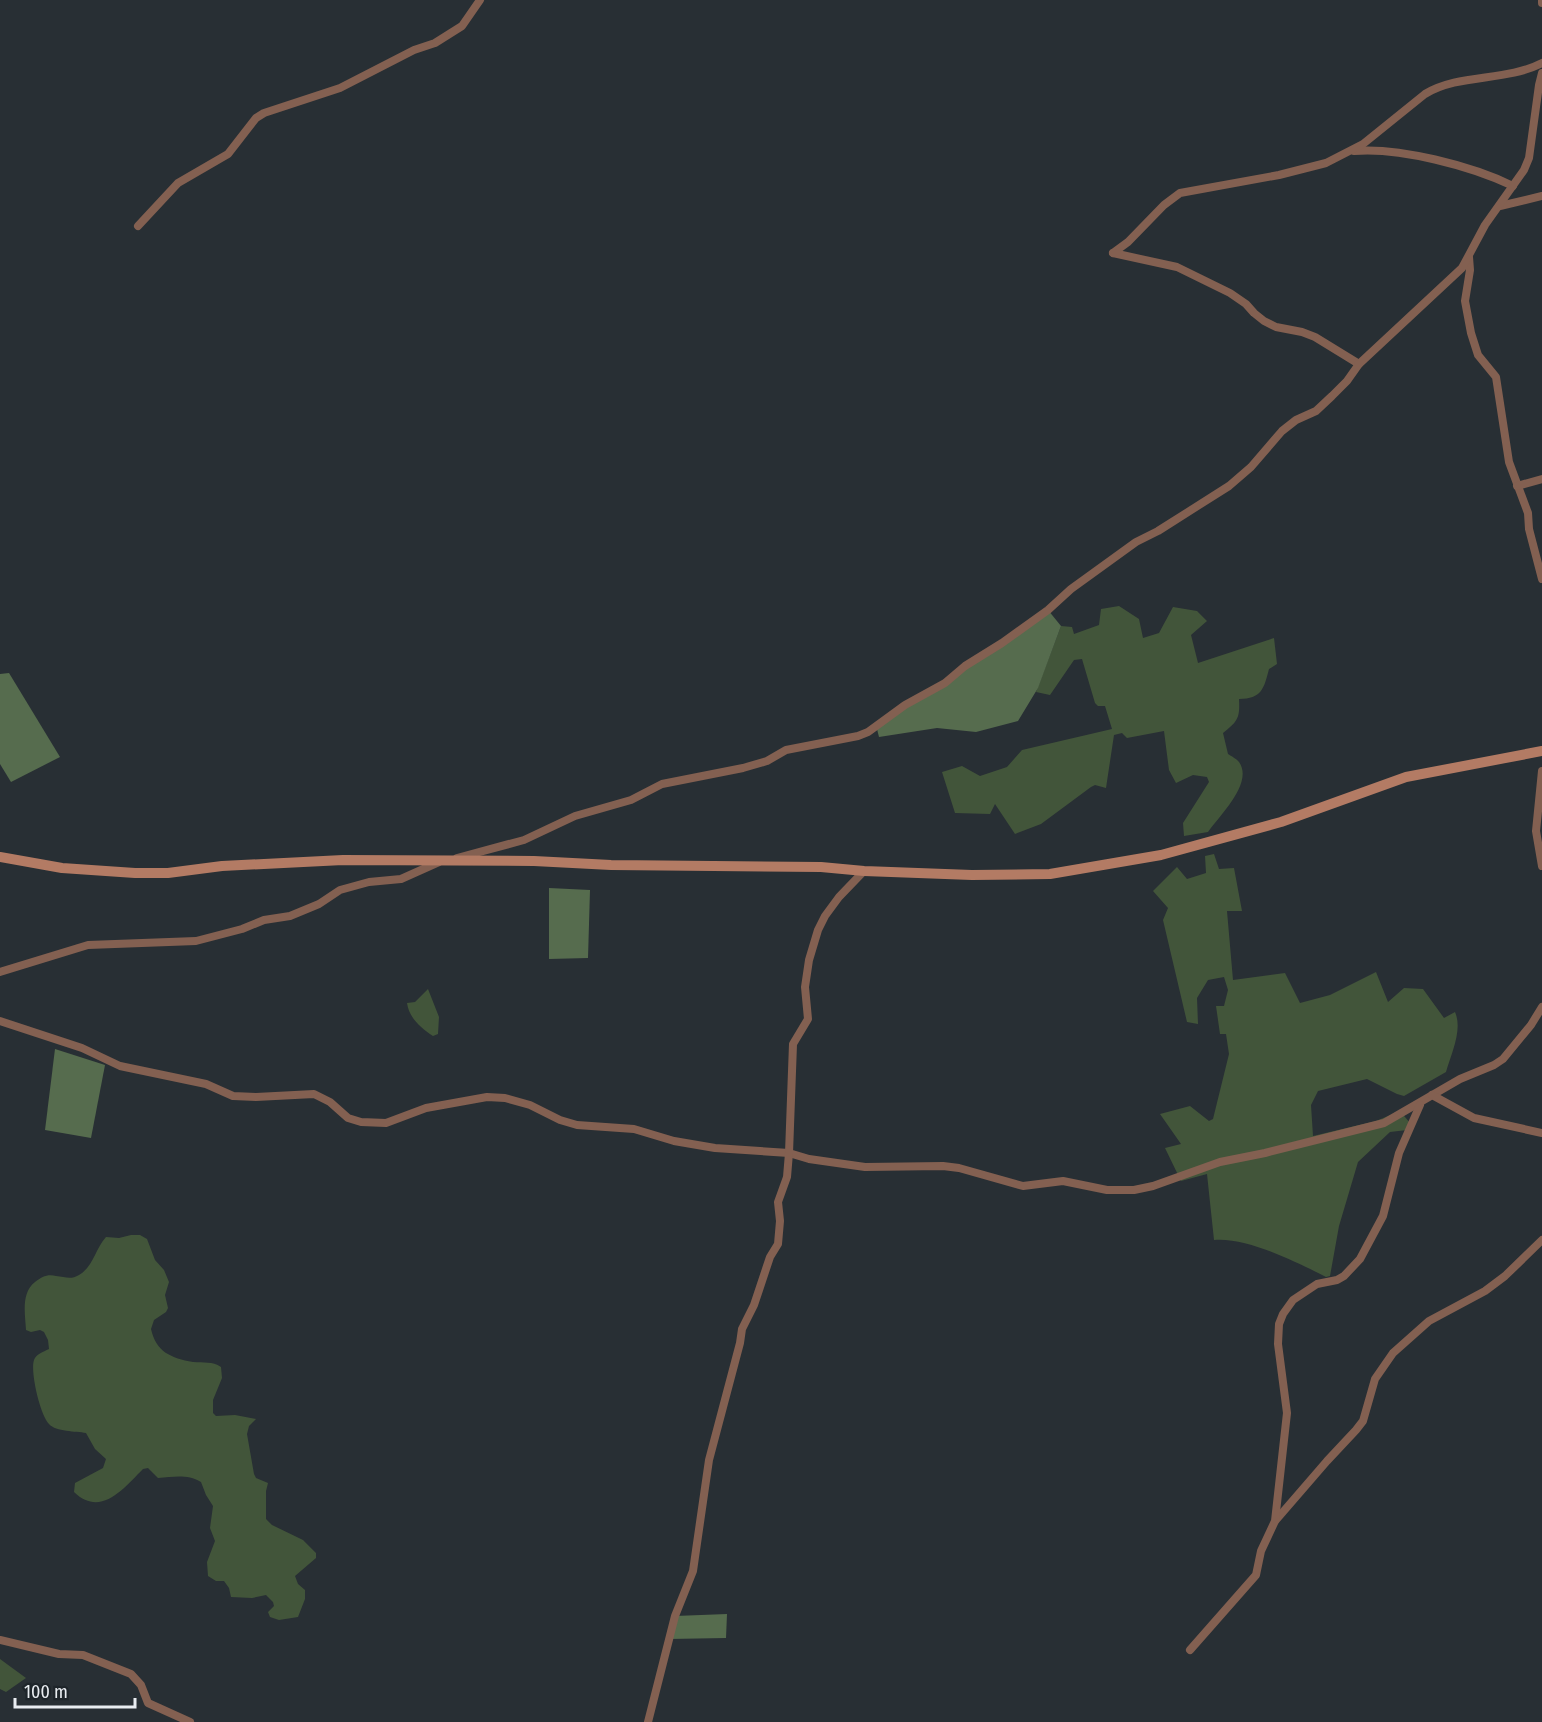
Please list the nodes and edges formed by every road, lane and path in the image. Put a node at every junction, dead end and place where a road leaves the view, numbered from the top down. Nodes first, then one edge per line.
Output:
1 (480, 0) edge
2 (1542, 63) edge
3 (1542, 73) edge
4 (1352, 152) junction
5 (1514, 186) junction
6 (1542, 196) edge
7 (1500, 206) junction
8 (138, 226) dead end
9 (1469, 257) junction
10 (1359, 364) junction
11 (1542, 479) edge
12 (1516, 486) junction
13 (1542, 579) edge
14 (1542, 751) edge
15 (1542, 771) edge
16 (0, 857) edge
17 (441, 861) junction
18 (1542, 866) edge
19 (864, 871) junction
20 (0, 972) edge
21 (1542, 1006) edge
22 (1542, 1019) edge
23 (0, 1021) edge
24 (1531, 1025) junction
25 (1432, 1095) junction
26 (1420, 1103) junction
27 (1542, 1133) edge
28 (789, 1153) junction
29 (1542, 1240) edge
30 (1275, 1521) junction
31 (0, 1640) edge
32 (1190, 1650) dead end
33 (190, 1722) edge
34 (648, 1722) edge

1 - 8 street
2 - 4 street
3 - 5 street
4 - 5 street
4 - 10 street
5 - 7 street
6 - 7 street
7 - 9 street
9 - 10 street
9 - 12 street
10 - 17 street
11 - 12 street
12 - 13 street
14 - 19 street
15 - 18 street
16 - 17 street
17 - 19 street
17 - 20 street
19 - 28 street
21 - 24 street
22 - 24 street
23 - 28 street
24 - 25 street
25 - 26 street
25 - 27 street
26 - 28 street
26 - 30 street
28 - 34 street
29 - 30 street
30 - 32 street
31 - 33 street

